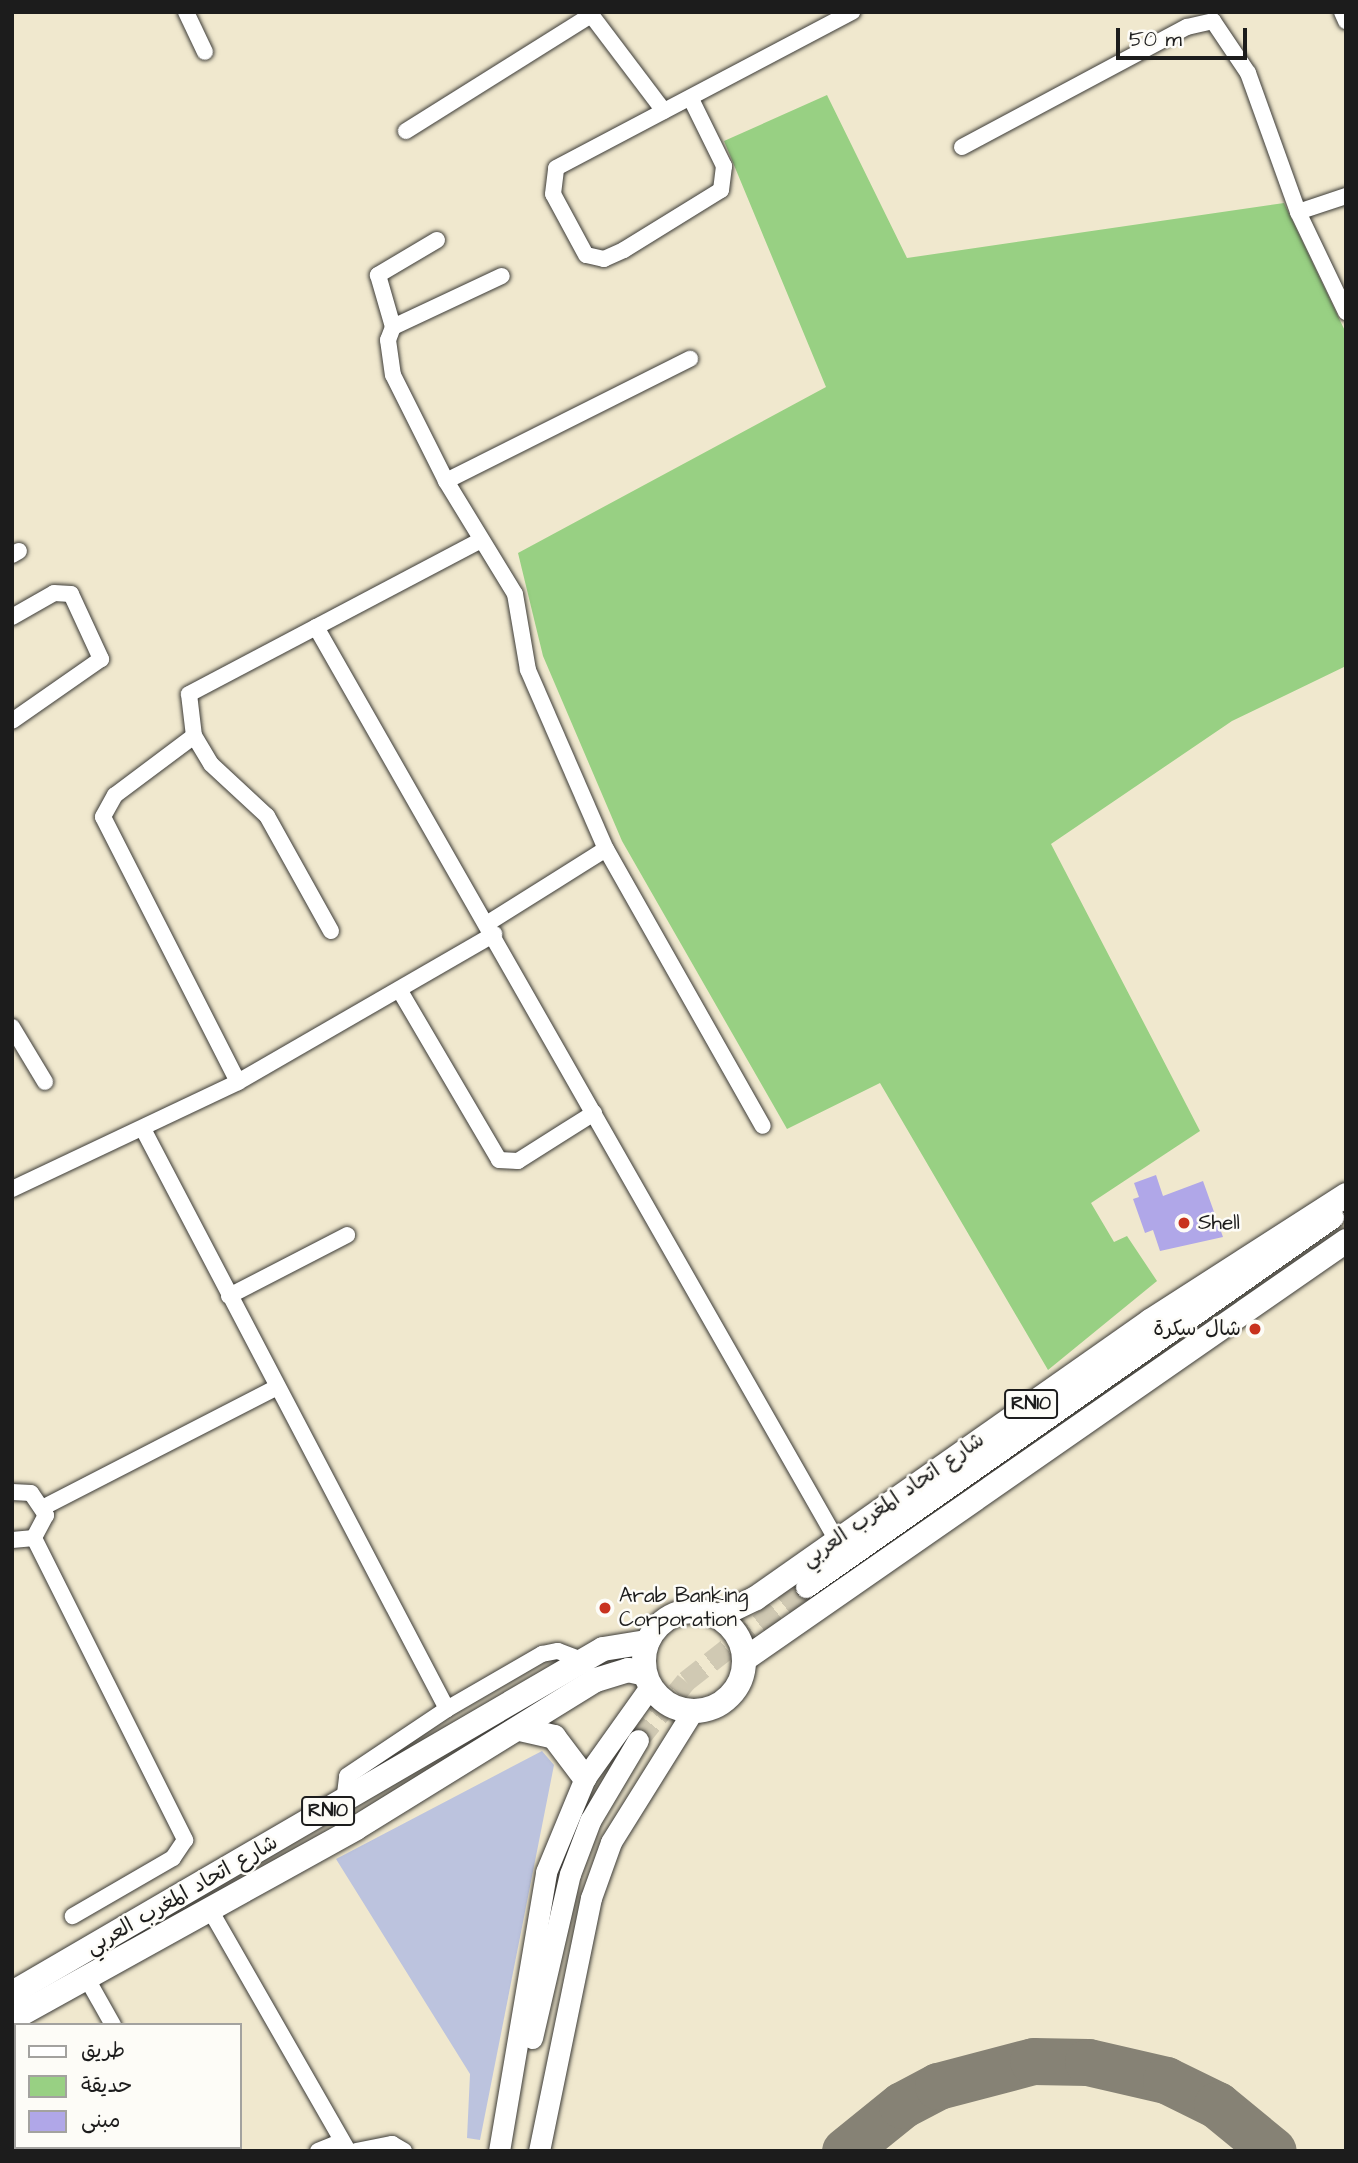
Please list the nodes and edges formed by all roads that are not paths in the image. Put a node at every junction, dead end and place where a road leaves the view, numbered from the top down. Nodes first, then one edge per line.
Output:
1 (186, 12) edge
2 (852, 12) edge
3 (1342, 12) edge
4 (590, 13) edge
5 (1346, 21) edge
6 (205, 52) dead end
7 (691, 99) junction
8 (664, 111) junction
9 (406, 131) dead end
10 (962, 147) dead end
11 (1346, 196) edge
12 (1298, 212) junction
13 (437, 240) dead end
14 (502, 276) dead end
15 (1346, 312) edge
16 (393, 327) junction
17 (691, 359) dead end
18 (446, 481) junction
19 (481, 540) junction
20 (12, 617) edge
21 (316, 627) junction
22 (12, 721) edge
23 (194, 736) junction
24 (606, 849) junction
25 (491, 929) junction
26 (331, 931) dead end
27 (400, 991) junction
28 (12, 1027) edge
29 (45, 1082) dead end
30 (238, 1082) junction
31 (594, 1113) junction
32 (763, 1126) dead end
33 (143, 1129) junction
34 (12, 1189) edge
35 (1346, 1195) edge
36 (1346, 1207) edge
37 (347, 1235) dead end
38 (1346, 1241) edge
39 (229, 1296) junction
40 (276, 1388) junction
41 (12, 1492) edge
42 (44, 1507) junction
43 (34, 1538) junction
44 (836, 1539) junction
45 (12, 1540) edge
46 (806, 1587) tunnel mouth
47 (719, 1616) junction
48 (647, 1642) junction
49 (745, 1659) junction
50 (584, 1661) junction
51 (648, 1680) junction
52 (447, 1709) junction
53 (693, 1711) junction
54 (520, 1728) junction
55 (638, 1740) tunnel mouth
56 (585, 1778) junction
57 (344, 1802) junction
58 (209, 1909) junction
59 (73, 1916) dead end
60 (86, 1977) junction
61 (12, 1993) edge
62 (12, 2019) edge
63 (112, 2023) edge
64 (343, 2147) edge
65 (318, 2151) edge
66 (356, 2151) edge
67 (404, 2151) edge
68 (499, 2151) edge
69 (507, 2151) edge
70 (539, 2151) edge

1 - 6 street
2 - 7 street
3 - 5 street
4 - 8 street
4 - 9 street
7 - 8 street
7 - 8 street
10 - 12 street
11 - 12 street
12 - 15 street
13 - 16 street
14 - 16 street
16 - 18 street
17 - 18 street
18 - 19 street
19 - 21 street
19 - 24 street
20 - 22 street
21 - 23 street
21 - 25 street
23 - 26 street
23 - 30 street
24 - 25 street
24 - 32 street
25 - 27 street
25 - 31 street
27 - 30 street
27 - 31 street
28 - 29 street
30 - 33 street
31 - 44 street
33 - 34 street
33 - 39 street
35 - 44 main road, شارع اتحاد المغرب العربي / RN10
36 - 46 street
37 - 39 street
38 - 49 main road, RN10
39 - 40 street
40 - 42 street
40 - 52 street
41 - 42 street
42 - 43 street
43 - 45 street
43 - 59 street
44 - 47 main road, شارع اتحاد المغرب العربي / RN10
47 - 48 main road
47 - 49 main road
48 - 50 main road, شارع اتحاد المغرب العربي / RN10
48 - 51 main road
49 - 53 main road
50 - 52 street
50 - 57 main road, شارع اتحاد المغرب العربي / RN10
51 - 53 main road
51 - 54 main road, شارع اتحاد المغرب العربي / RN10
51 - 56 street
52 - 57 street
53 - 70 street
54 - 56 main road
54 - 58 main road, شارع اتحاد المغرب العربي / RN10
55 - 69 street
56 - 68 street
57 - 61 main road, شارع اتحاد المغرب العربي / RN10
58 - 60 main road, شارع اتحاد المغرب العربي / RN10
58 - 64 street
60 - 62 main road, شارع اتحاد المغرب العربي / RN10
60 - 63 street
64 - 65 street
66 - 67 street

